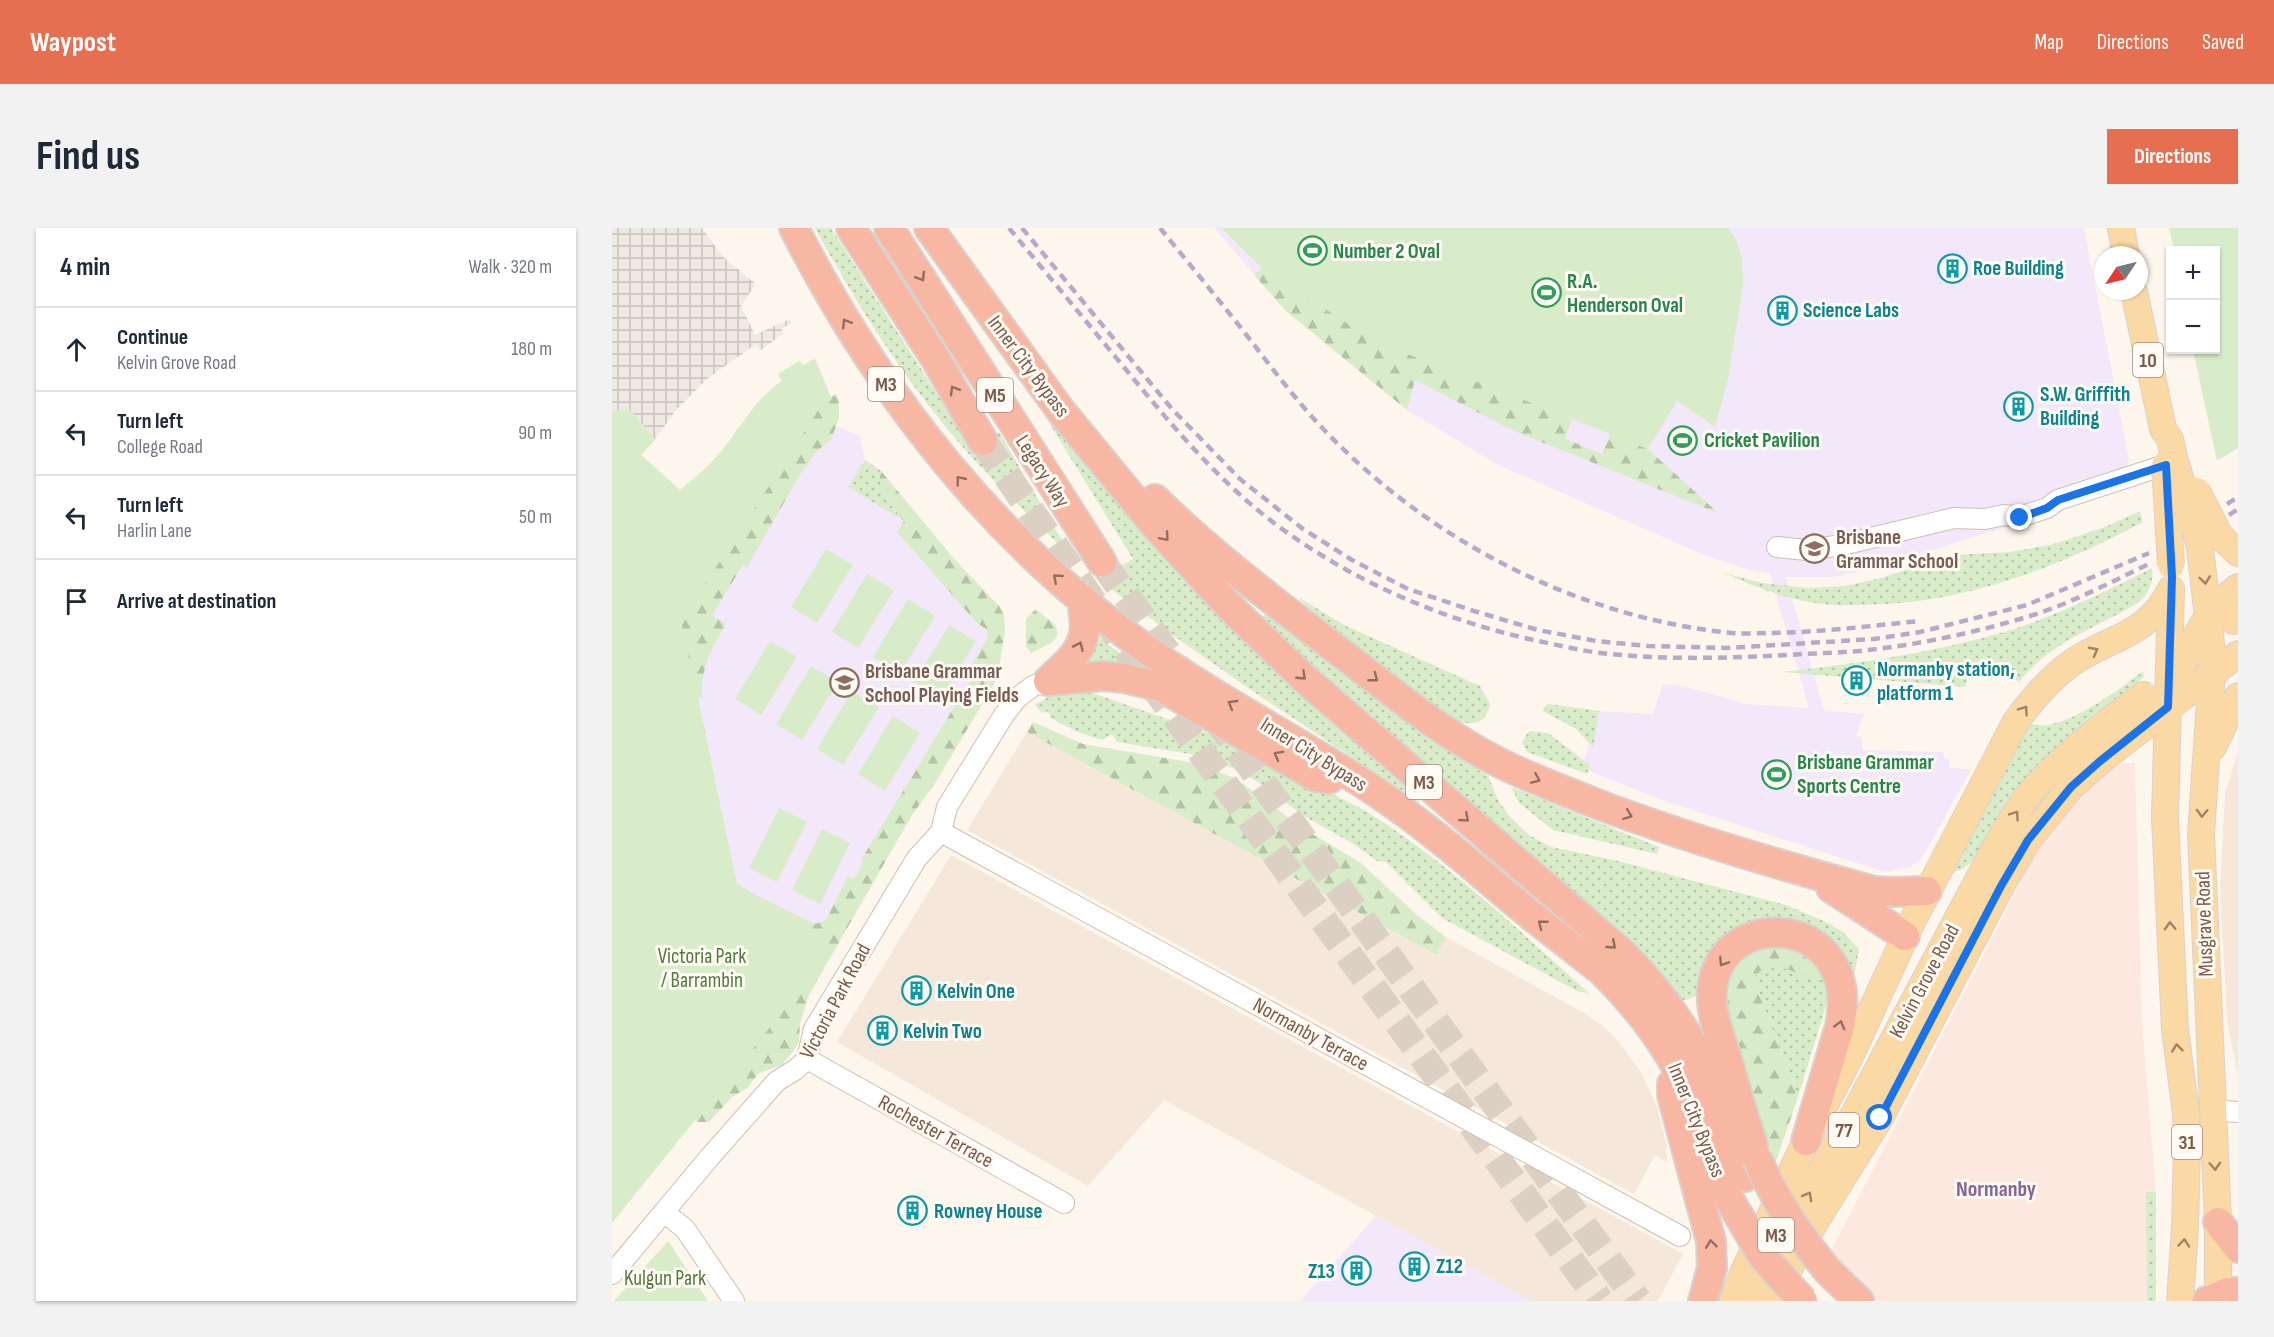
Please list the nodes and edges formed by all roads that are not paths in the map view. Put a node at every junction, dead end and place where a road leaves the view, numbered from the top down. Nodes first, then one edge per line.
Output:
1 (794, 228) edge
2 (851, 228) edge
3 (889, 228) edge
4 (929, 228) edge
5 (2121, 228) edge
6 (2124, 246) edge
7 (2136, 300) edge
8 (1061, 411) junction
9 (983, 441) tunnel mouth
10 (2170, 448) junction
11 (2219, 545) edge
12 (1777, 547) dead end
13 (1102, 562) tunnel mouth
14 (2171, 577) junction
15 (2238, 587) edge
16 (1082, 600) junction
17 (2209, 613) junction
18 (2238, 654) edge
19 (2212, 672) junction
20 (1048, 681) junction
21 (2143, 695) dead end
22 (2238, 696) edge
23 (2168, 704) junction
24 (2206, 763) junction
25 (1371, 789) junction
26 (941, 832) junction
27 (1986, 865) junction
28 (1801, 870) junction
29 (1927, 891) junction
30 (1905, 936) junction
31 (1947, 964) junction
32 (1670, 1055) junction
33 (807, 1059) junction
34 (2213, 1110) junction
35 (2238, 1112) edge
36 (1806, 1141) junction
37 (1751, 1167) junction
38 (1065, 1203) dead end
39 (664, 1212) junction
40 (2218, 1222) junction
41 (1680, 1236) dead end
42 (2238, 1248) edge
43 (612, 1274) edge
44 (1821, 1289) edge
45 (2220, 1297) edge
46 (734, 1301) edge
47 (1703, 1301) edge
48 (1733, 1301) edge
49 (1747, 1301) edge
50 (1771, 1301) edge
51 (1858, 1301) edge
52 (2180, 1301) edge

16 -> 1 highway, Inner City Bypass / M3
9 -> 2 highway, Legacy Way / M5
3 -> 13 highway, Legacy Way / M5
4 - 8 highway, Inner City Bypass / M3
5 - 6 main road
7 - 10 main road, 10
8 -> 28 highway
8 -> 37 highway, Inner City Bypass / M3
10 - 11 main road, Musgrave Road, bridge
10 - 12 street
10 - 14 main road, 10, bridge
11 -> 17 main road, Musgrave Road
14 - 23 main road, 10
29 -> 14 main road, Kelvin Grove Road
15 - 17 main road
20 -> 16 highway
25 -> 16 highway, Inner City Bypass / M3
17 - 19 main road, Musgrave Road
17 - 23 main road
18 - 19 main road, Kelvin Grove Road
19 - 23 main road, Kelvin Grove Road
19 - 24 main road, Musgrave Road / 31
25 -> 20 highway
20 - 26 street, Victoria Park Road
27 -> 21 main road, Kelvin Grove Road / 77
22 - 24 main road
23 - 31 main road, Kelvin Grove Road / 77
52 -> 23 main road, Musgrave Road / 31
24 -> 34 main road, Musgrave Road / 31
32 -> 25 highway, Inner City Bypass / M3
26 - 33 street, Victoria Park Road
26 - 41 street, Normanby Terrace
27 - 29 main road
27 - 31 main road, Kelvin Grove Road / 77
28 - 29 highway
28 - 30 highway
29 - 30 main road, Kelvin Grove Road
30 - 31 main road
30 - 36 main road, Kelvin Grove Road
49 -> 31 main road, Kelvin Grove Road / 77
31 - 50 main road, Kelvin Grove Road / 77
32 - 44 highway, Inner City Bypass / M3, bridge
47 -> 32 highway
33 - 38 street, Rochester Terrace
33 - 39 street, Victoria Park Road
34 - 35 street
34 -> 40 main road, Musgrave Road / 31
36 -> 37 highway
36 - 48 main road, Kelvin Grove Road
37 - 44 highway, Inner City Bypass / M3
39 - 43 street, Victoria Park Road
39 - 46 street
40 - 42 highway
40 - 45 main road, Musgrave Road / 31
44 - 51 highway

